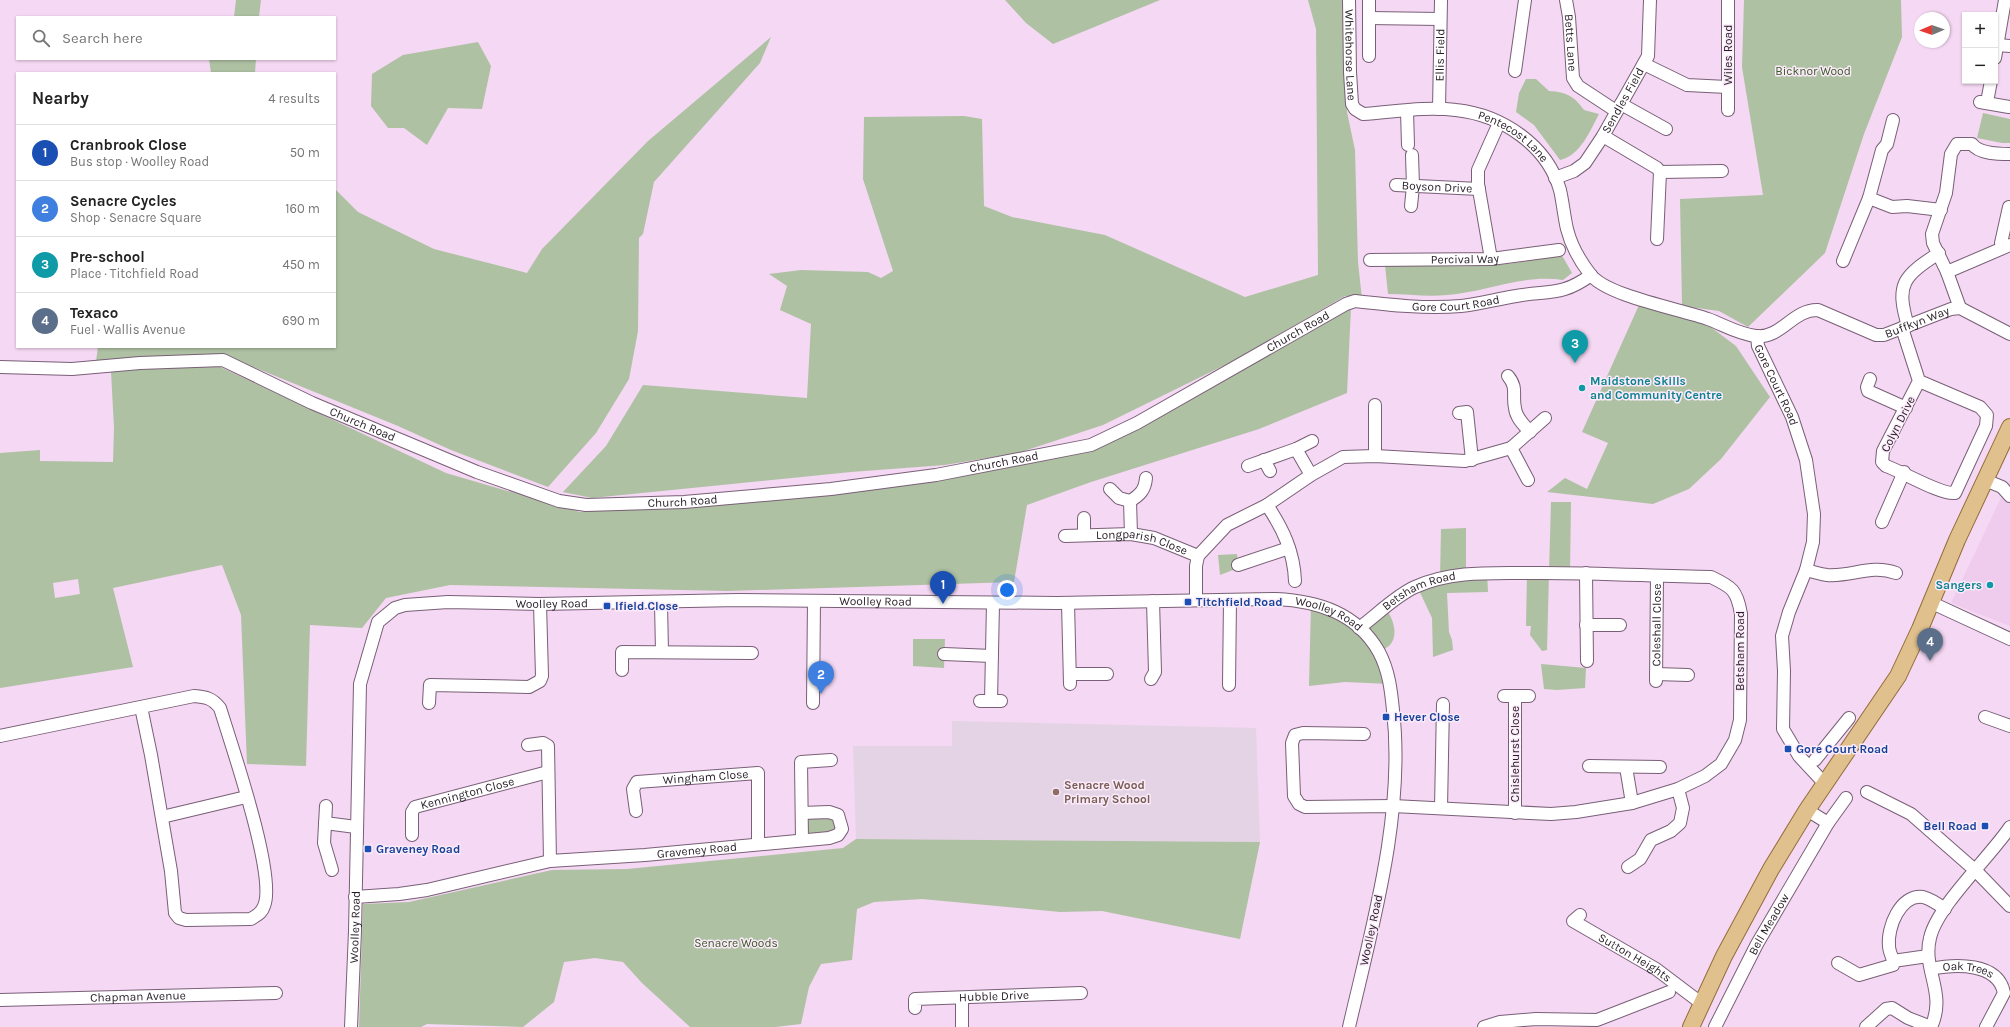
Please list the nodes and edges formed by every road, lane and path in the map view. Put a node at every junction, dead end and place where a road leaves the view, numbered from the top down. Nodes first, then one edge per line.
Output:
1 (1349, 0) edge
2 (1369, 0) edge
3 (1441, 0) edge
4 (1525, 0) edge
5 (1566, 0) edge
6 (1650, 0) edge
7 (1728, 0) edge
8 (2005, 0) edge
9 (1369, 18) junction
10 (1440, 19) junction
11 (1998, 38) edge
12 (1998, 44) edge
13 (2010, 46) edge
14 (1370, 56) dead end
15 (1644, 64) junction
16 (1515, 71) dead end
17 (1990, 84) edge
18 (1727, 87) junction
19 (2009, 107) edge
20 (1618, 108) junction
21 (1355, 109) joint
22 (1439, 109) junction
23 (1728, 110) dead end
24 (1407, 111) junction
25 (1893, 120) dead end
26 (1499, 123) junction
27 (1666, 129) dead end
28 (1602, 136) junction
29 (2010, 154) edge
30 (1722, 171) dead end
31 (1660, 172) junction
32 (1555, 178) junction
33 (1396, 186) dead end
34 (1413, 186) junction
35 (1479, 189) junction
36 (1869, 198) junction
37 (1411, 206) dead end
38 (2009, 207) edge
39 (1941, 210) junction
40 (1657, 238) dead end
41 (2007, 246) edge
42 (1559, 250) dead end
43 (1939, 253) junction
44 (1491, 259) junction
45 (1370, 260) dead end
46 (1843, 261) dead end
47 (1947, 272) junction
48 (1590, 275) junction
49 (1355, 301) joint
50 (1960, 308) junction
51 (1905, 327) junction
52 (2010, 334) edge
53 (1757, 336) junction
54 (0, 367) edge
55 (1508, 376) dead end
56 (1870, 379) dead end
57 (1920, 381) junction
58 (1375, 405) dead end
59 (1906, 408) junction
60 (1459, 413) dead end
61 (1545, 418) dead end
62 (2010, 427) edge
63 (1530, 432) junction
64 (1312, 441) dead end
65 (1511, 448) junction
66 (1296, 449) junction
67 (1375, 456) junction
68 (1264, 460) junction
69 (1472, 460) junction
70 (1248, 466) dead end
71 (1270, 472) dead end
72 (1904, 472) junction
73 (1311, 475) junction
74 (1146, 478) dead end
75 (1528, 480) dead end
76 (1985, 480) junction
77 (1110, 489) dead end
78 (2010, 496) edge
79 (1130, 501) junction
80 (1267, 505) junction
81 (1084, 518) dead end
82 (1882, 522) dead end
83 (1131, 534) junction
84 (1084, 535) junction
85 (1065, 536) dead end
86 (1289, 548) junction
87 (1198, 556) junction
88 (1238, 565) dead end
89 (1806, 570) junction
90 (1586, 573) junction
91 (1896, 573) dead end
92 (1657, 576) junction
93 (1295, 581) dead end
94 (1196, 600) junction
95 (1230, 600) junction
96 (814, 601) junction
97 (1153, 601) junction
98 (661, 603) junction
99 (993, 603) junction
100 (1068, 603) junction
101 (1932, 603) junction
102 (540, 604) junction
103 (1586, 625) junction
104 (1620, 625) dead end
105 (1359, 628) junction
106 (2010, 639) edge
107 (662, 652) junction
108 (752, 653) dead end
109 (944, 654) dead end
110 (992, 656) junction
111 (1587, 661) dead end
112 (622, 670) dead end
113 (1107, 674) dead end
114 (1688, 675) dead end
115 (1150, 679) dead end
116 (1229, 685) dead end
117 (1529, 696) dead end
118 (990, 701) dead end
119 (430, 703) dead end
120 (813, 703) dead end
121 (1443, 704) dead end
122 (141, 707) junction
123 (1985, 717) dead end
124 (1849, 718) dead end
125 (2010, 726) edge
126 (1364, 734) dead end
127 (0, 736) edge
128 (1833, 739) junction
129 (528, 745) dead end
130 (1850, 749) junction
131 (830, 760) dead end
132 (1815, 760) dead end
133 (1589, 766) dead end
134 (1626, 767) junction
135 (1660, 767) dead end
136 (548, 772) junction
137 (1825, 784) junction
138 (1678, 788) junction
139 (1867, 792) dead end
140 (246, 797) junction
141 (1846, 798) dead end
142 (1632, 803) junction
143 (326, 806) dead end
144 (1393, 806) junction
145 (1441, 808) junction
146 (1807, 810) junction
147 (636, 811) dead end
148 (802, 813) junction
149 (1515, 813) junction
150 (162, 817) junction
151 (325, 823) junction
152 (1828, 823) junction
153 (356, 827) junction
154 (2010, 827) edge
155 (412, 835) dead end
156 (802, 840) junction
157 (758, 844) junction
158 (550, 861) junction
159 (1628, 866) dead end
160 (332, 870) dead end
161 (1976, 871) junction
162 (355, 897) junction
163 (2010, 906) edge
164 (1945, 909) junction
165 (1580, 915) dead end
166 (1928, 956) junction
167 (1893, 961) junction
168 (1838, 963) dead end
169 (1931, 969) junction
170 (1669, 992) dead end
171 (276, 993) dead end
172 (1082, 993) dead end
173 (962, 998) junction
174 (0, 1000) edge
175 (1701, 1003) junction
176 (915, 1008) dead end
177 (351, 1027) edge
178 (962, 1027) edge
179 (1349, 1027) edge
180 (1484, 1027) edge
181 (1691, 1027) edge
182 (1714, 1027) edge
183 (1866, 1027) edge
184 (1931, 1027) edge
185 (1986, 1027) edge

1 - 21 street, Whitehorse Lane
2 - 9 street
3 - 10 street, Ellis Field
4 - 16 street
5 - 20 street, Betts Lane
6 - 15 street, Sendles Field
7 - 18 street, Wiles Road
8 - 11 street
9 - 10 street
9 - 14 street
10 - 22 street, Ellis Field
12 - 13 street
15 - 18 street
15 - 20 street, Sendles Field
17 - 19 street
18 - 23 street, Wiles Road
20 - 27 street, Betts Lane
20 - 28 street, Sendles Field
21 - 24 street, Pentecost Lane
22 - 24 street, Pentecost Lane
22 - 26 street, Pentecost Lane
24 - 34 street
25 - 36 street
26 - 32 street, Pentecost Lane
26 - 35 street
28 - 31 street
28 - 32 street, Sendles Field
29 - 39 street
30 - 31 street
31 - 40 street
32 - 48 street, Pentecost Lane
33 - 34 street, Boyson Drive
34 - 35 street, Boyson Drive
34 - 37 street
35 - 44 street
36 - 39 street
36 - 46 street
38 - 41 street
39 - 43 street
41 - 47 street
42 - 44 street, Percival Way
43 - 47 street
43 - 51 street, Colyn Drive
44 - 45 street, Percival Way
47 - 50 street
48 - 49 street, Gore Court Road
48 - 53 street, Gore Court Road
49 - 54 street, Church Road
50 - 51 street, Buffkyn Way
50 - 52 street, Buffkyn Way
51 - 53 street, Buffkyn Way
51 - 57 street, Colyn Drive
53 - 89 street, Gore Court Road
55 - 63 street
56 - 59 street
57 - 59 street, Colyn Drive
57 - 72 street, Colyn Drive
58 - 67 street
59 - 72 street, Colyn Drive
60 - 69 street
61 - 63 street
62 - 76 main road
63 - 65 street
64 - 66 street
65 - 69 street
65 - 75 street
66 - 68 street
66 - 73 street
67 - 69 street
67 - 73 street
68 - 70 street
68 - 71 street
72 - 82 street
73 - 80 street
74 - 79 street
76 - 78 street
76 - 101 main road
77 - 79 street
79 - 83 street
80 - 86 street
80 - 87 street
81 - 84 street, Longparish Close
83 - 84 street, Longparish Close
83 - 87 street, Longparish Close
84 - 85 street, Longparish Close
86 - 88 street
86 - 93 street
87 - 94 street
89 - 91 street
89 - 137 street, Gore Court Road
90 - 92 street, Betsham Road
90 - 103 street
90 - 105 street, Betsham Road
92 - 114 street, Coleshall Close
92 - 138 street, Betsham Road
94 - 95 street, Woolley Road
94 - 97 street, Woolley Road
95 - 105 street, Woolley Road
95 - 116 street
96 - 98 street, Woolley Road
96 - 99 street, Woolley Road
96 - 120 street
97 - 100 street, Woolley Road
97 - 115 street
98 - 102 street, Woolley Road
98 - 107 street
99 - 100 street, Woolley Road
99 - 110 street
100 - 113 street
101 - 106 street
101 - 130 main road
102 - 119 street
102 - 153 street, Woolley Road
103 - 104 street
103 - 111 street
105 - 144 street, Woolley Road
107 - 108 street
107 - 112 street
109 - 110 street
110 - 118 street
117 - 149 street, Chislehurst Close
121 - 145 street
122 - 127 street
122 - 140 street
122 - 150 street
123 - 125 street
124 - 128 street
126 - 144 street
128 - 130 street
128 - 132 street
129 - 136 street
130 - 137 main road
131 - 148 street
133 - 134 street
134 - 135 street
134 - 142 street
136 - 155 street, Kennington Close
136 - 158 street
137 - 146 main road
138 - 142 street, Betsham Road
138 - 159 street
139 - 161 street
140 - 150 street
140 - 150 street
141 - 152 street, Bell Meadow
142 - 149 street, Betsham Road
143 - 151 street
144 - 145 street, Betsham Road
144 - 179 street, Woolley Road
145 - 149 street, Betsham Road
146 - 152 street
146 - 175 main road
147 - 157 street, Wingham Close
148 - 156 street
148 - 156 street, Graveney Road
151 - 153 street
151 - 160 street
152 - 182 street, Bell Meadow
153 - 162 street, Woolley Road
154 - 161 street
156 - 157 street, Graveney Road
157 - 158 street, Graveney Road
158 - 162 street, Graveney Road
161 - 163 street
161 - 164 street
162 - 177 street, Woolley Road
164 - 166 street
164 - 167 street
165 - 175 street, Sutton Heights
166 - 167 street
166 - 169 street
167 - 168 street
169 - 184 street
169 - 185 street, Oak Trees
170 - 180 street
171 - 174 street, Chapman Avenue
172 - 173 street, Hubble Drive
173 - 176 street, Hubble Drive
173 - 178 street
175 - 181 main road
183 - 184 street

